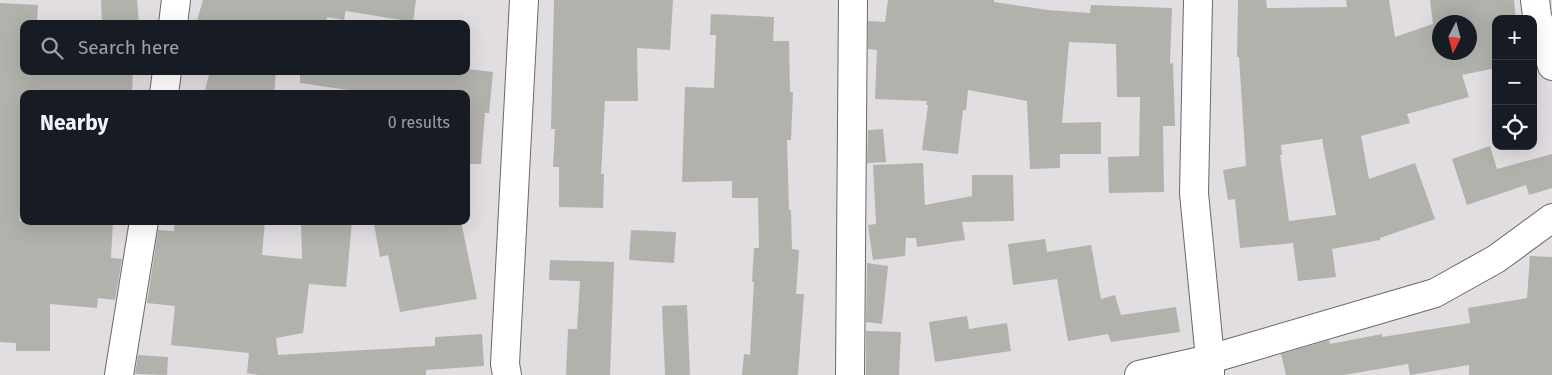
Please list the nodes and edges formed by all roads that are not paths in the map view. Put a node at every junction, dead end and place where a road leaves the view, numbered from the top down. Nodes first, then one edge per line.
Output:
1 (176, 0) edge
2 (524, 0) edge
3 (853, 0) edge
4 (1198, 0) edge
5 (1535, 0) edge
6 (174, 20) edge
7 (1552, 66) edge
8 (166, 75) edge
9 (165, 90) edge
10 (1552, 218) edge
11 (143, 225) edge
12 (1210, 367) edge
13 (119, 375) edge
14 (507, 375) edge
15 (850, 375) edge
16 (1139, 375) edge

1 - 6 street
2 - 14 street
3 - 15 street
4 - 12 street
5 - 7 street
8 - 9 street
10 - 12 street
11 - 13 street
12 - 16 street

